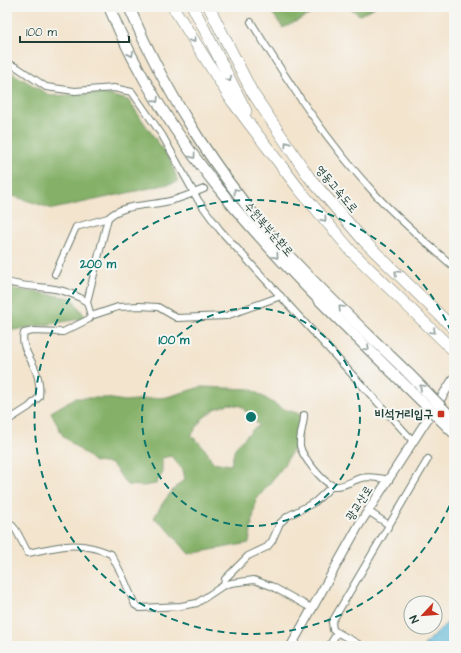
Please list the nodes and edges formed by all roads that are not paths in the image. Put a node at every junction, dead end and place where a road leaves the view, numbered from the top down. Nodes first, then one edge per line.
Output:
1 (109, 7) edge
2 (129, 7) edge
3 (173, 7) edge
4 (193, 7) edge
5 (209, 7) edge
6 (217, 7) edge
7 (251, 22) dead end
8 (227, 44) junction
9 (7, 63) edge
10 (204, 189) dead end
11 (298, 189) junction
12 (194, 193) junction
13 (108, 218) junction
14 (454, 268) edge
15 (55, 274) dead end
16 (7, 282) edge
17 (281, 296) junction
18 (87, 302) junction
19 (91, 316) junction
20 (454, 329) edge
21 (454, 351) edge
22 (454, 378) edge
23 (304, 415) dead end
24 (454, 420) edge
25 (7, 421) edge
26 (454, 434) edge
27 (413, 441) junction
28 (428, 459) dead end
29 (388, 480) junction
30 (332, 486) junction
31 (368, 511) junction
32 (7, 523) edge
33 (389, 525) junction
34 (224, 586) junction
35 (313, 609) junction
36 (337, 632) junction
37 (291, 646) edge
38 (329, 646) edge
39 (362, 646) edge

1 -> 26 highway, 수원북부순환로, bridge
24 -> 2 highway, 수원북부순환로, bridge
3 -> 11 highway
4 -> 11 highway
5 - 8 highway, 영동고속도로
6 - 8 highway, 영동고속도로
7 - 14 street
20 -> 8 highway, 영동고속도로
9 - 12 street
10 - 12 street
11 -> 21 highway
12 - 13 street
12 - 17 street
13 - 15 street
13 - 18 street
16 - 18 street
17 - 19 street
17 - 27 street
18 - 19 street
19 - 25 street
22 - 27 street, 광교산로
23 - 30 street
27 - 29 street, 광교산로
28 - 33 street
29 - 30 street
29 - 31 street, 광교산로
30 - 34 street
31 - 33 street
31 - 35 street, 광교산로
32 - 34 street
33 - 36 street
34 - 35 street
35 - 37 street, 광교산로
36 - 38 street
36 - 39 street

